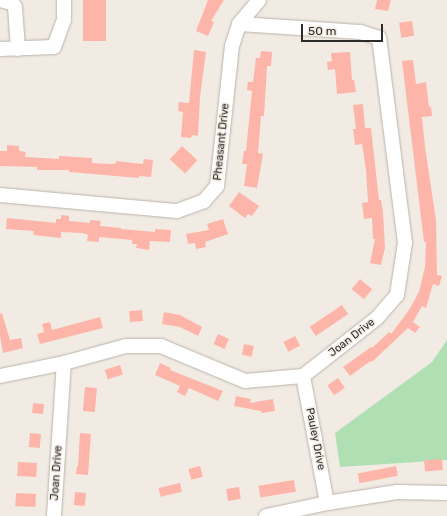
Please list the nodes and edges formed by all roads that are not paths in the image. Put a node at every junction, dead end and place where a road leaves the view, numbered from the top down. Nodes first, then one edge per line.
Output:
1 (0, 0) edge
2 (64, 0) edge
3 (259, 0) edge
4 (239, 24) junction
5 (0, 49) edge
6 (18, 49) junction
7 (0, 195) edge
8 (64, 363) junction
9 (0, 376) edge
10 (304, 376) junction
11 (447, 493) edge
12 (327, 503) junction
13 (54, 516) edge
14 (266, 516) edge

1 - 6 street
2 - 6 street
3 - 4 street, Pheasant Drive
4 - 7 street, Pheasant Drive
4 - 10 street, Joan Drive
5 - 6 street
8 - 9 street
8 - 10 street
8 - 13 street, Joan Drive
10 - 12 street, Pauley Drive
11 - 12 street
12 - 14 street

